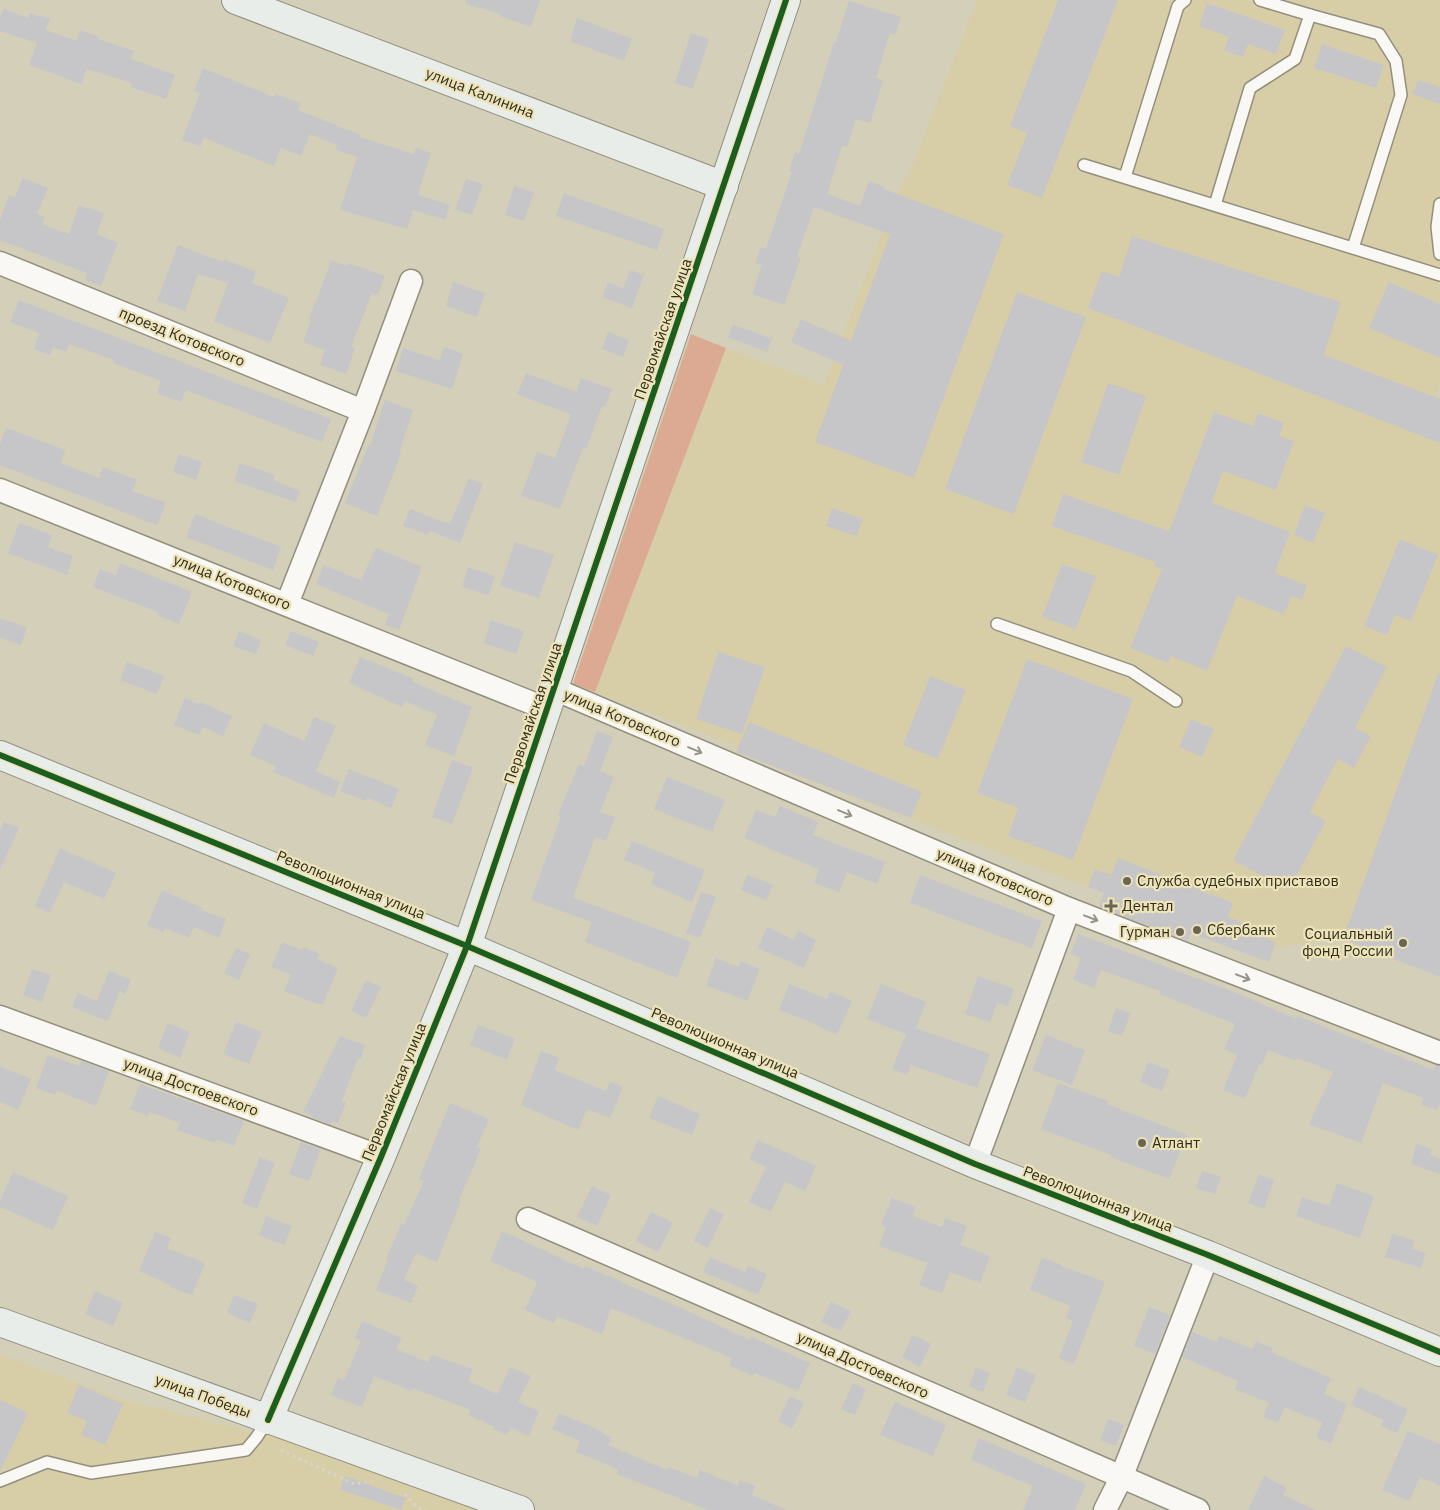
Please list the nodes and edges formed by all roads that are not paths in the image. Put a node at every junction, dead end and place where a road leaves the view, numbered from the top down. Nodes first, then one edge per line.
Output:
1 (236, 0) edge
2 (786, 0) edge
3 (1185, 0) edge
4 (1260, 0) edge
5 (1310, 15) junction
6 (1084, 164) dead end
7 (1125, 177) junction
8 (724, 186) junction
9 (1440, 204) edge
10 (1214, 205) junction
11 (1353, 248) junction
12 (1440, 254) edge
13 (0, 263) edge
14 (1440, 275) edge
15 (412, 281) dead end
16 (363, 411) junction
17 (0, 490) edge
18 (287, 604) junction
19 (997, 624) dead end
20 (550, 699) junction
21 (1176, 701) dead end
22 (0, 755) edge
23 (1068, 909) junction
24 (467, 946) junction
25 (0, 1016) edge
26 (1440, 1053) edge
27 (381, 1157) junction
28 (975, 1164) junction
29 (528, 1219) dead end
30 (1208, 1255) junction
31 (0, 1322) edge
32 (1440, 1352) edge
33 (268, 1420) junction
34 (1121, 1478) junction
35 (0, 1480) edge
36 (520, 1510) edge
37 (1105, 1510) edge
38 (1198, 1510) edge

1 - 8 street, улица Калинина
2 - 8 street, Первомайская улица
3 - 7 lane
4 - 5 lane
5 - 10 lane
5 - 11 lane
6 - 7 lane
7 - 10 lane
8 - 20 street, Первомайская улица
9 - 12 lane
10 - 11 lane
11 - 14 lane
13 - 16 street, проезд Котовского
15 - 16 street
16 - 18 street
17 - 18 street, улица Котовского
18 - 20 street, улица Котовского
19 - 21 lane
20 -> 23 street, улица Котовского
20 - 24 street, Первомайская улица
22 - 24 street, Революционная улица
23 -> 26 street, улица Котовского
23 - 28 street
24 - 27 street, Первомайская улица
24 - 28 street, Революционная улица
25 - 27 street, улица Достоевского
27 - 33 street, Первомайская улица
28 - 30 street, Революционная улица
29 - 34 street, улица Достоевского
30 - 32 street, Революционная улица
30 - 34 street
31 - 33 street, улица Победы
33 - 35 lane
33 - 36 street, улица Победы
34 - 37 street
34 - 38 street, улица Достоевского

